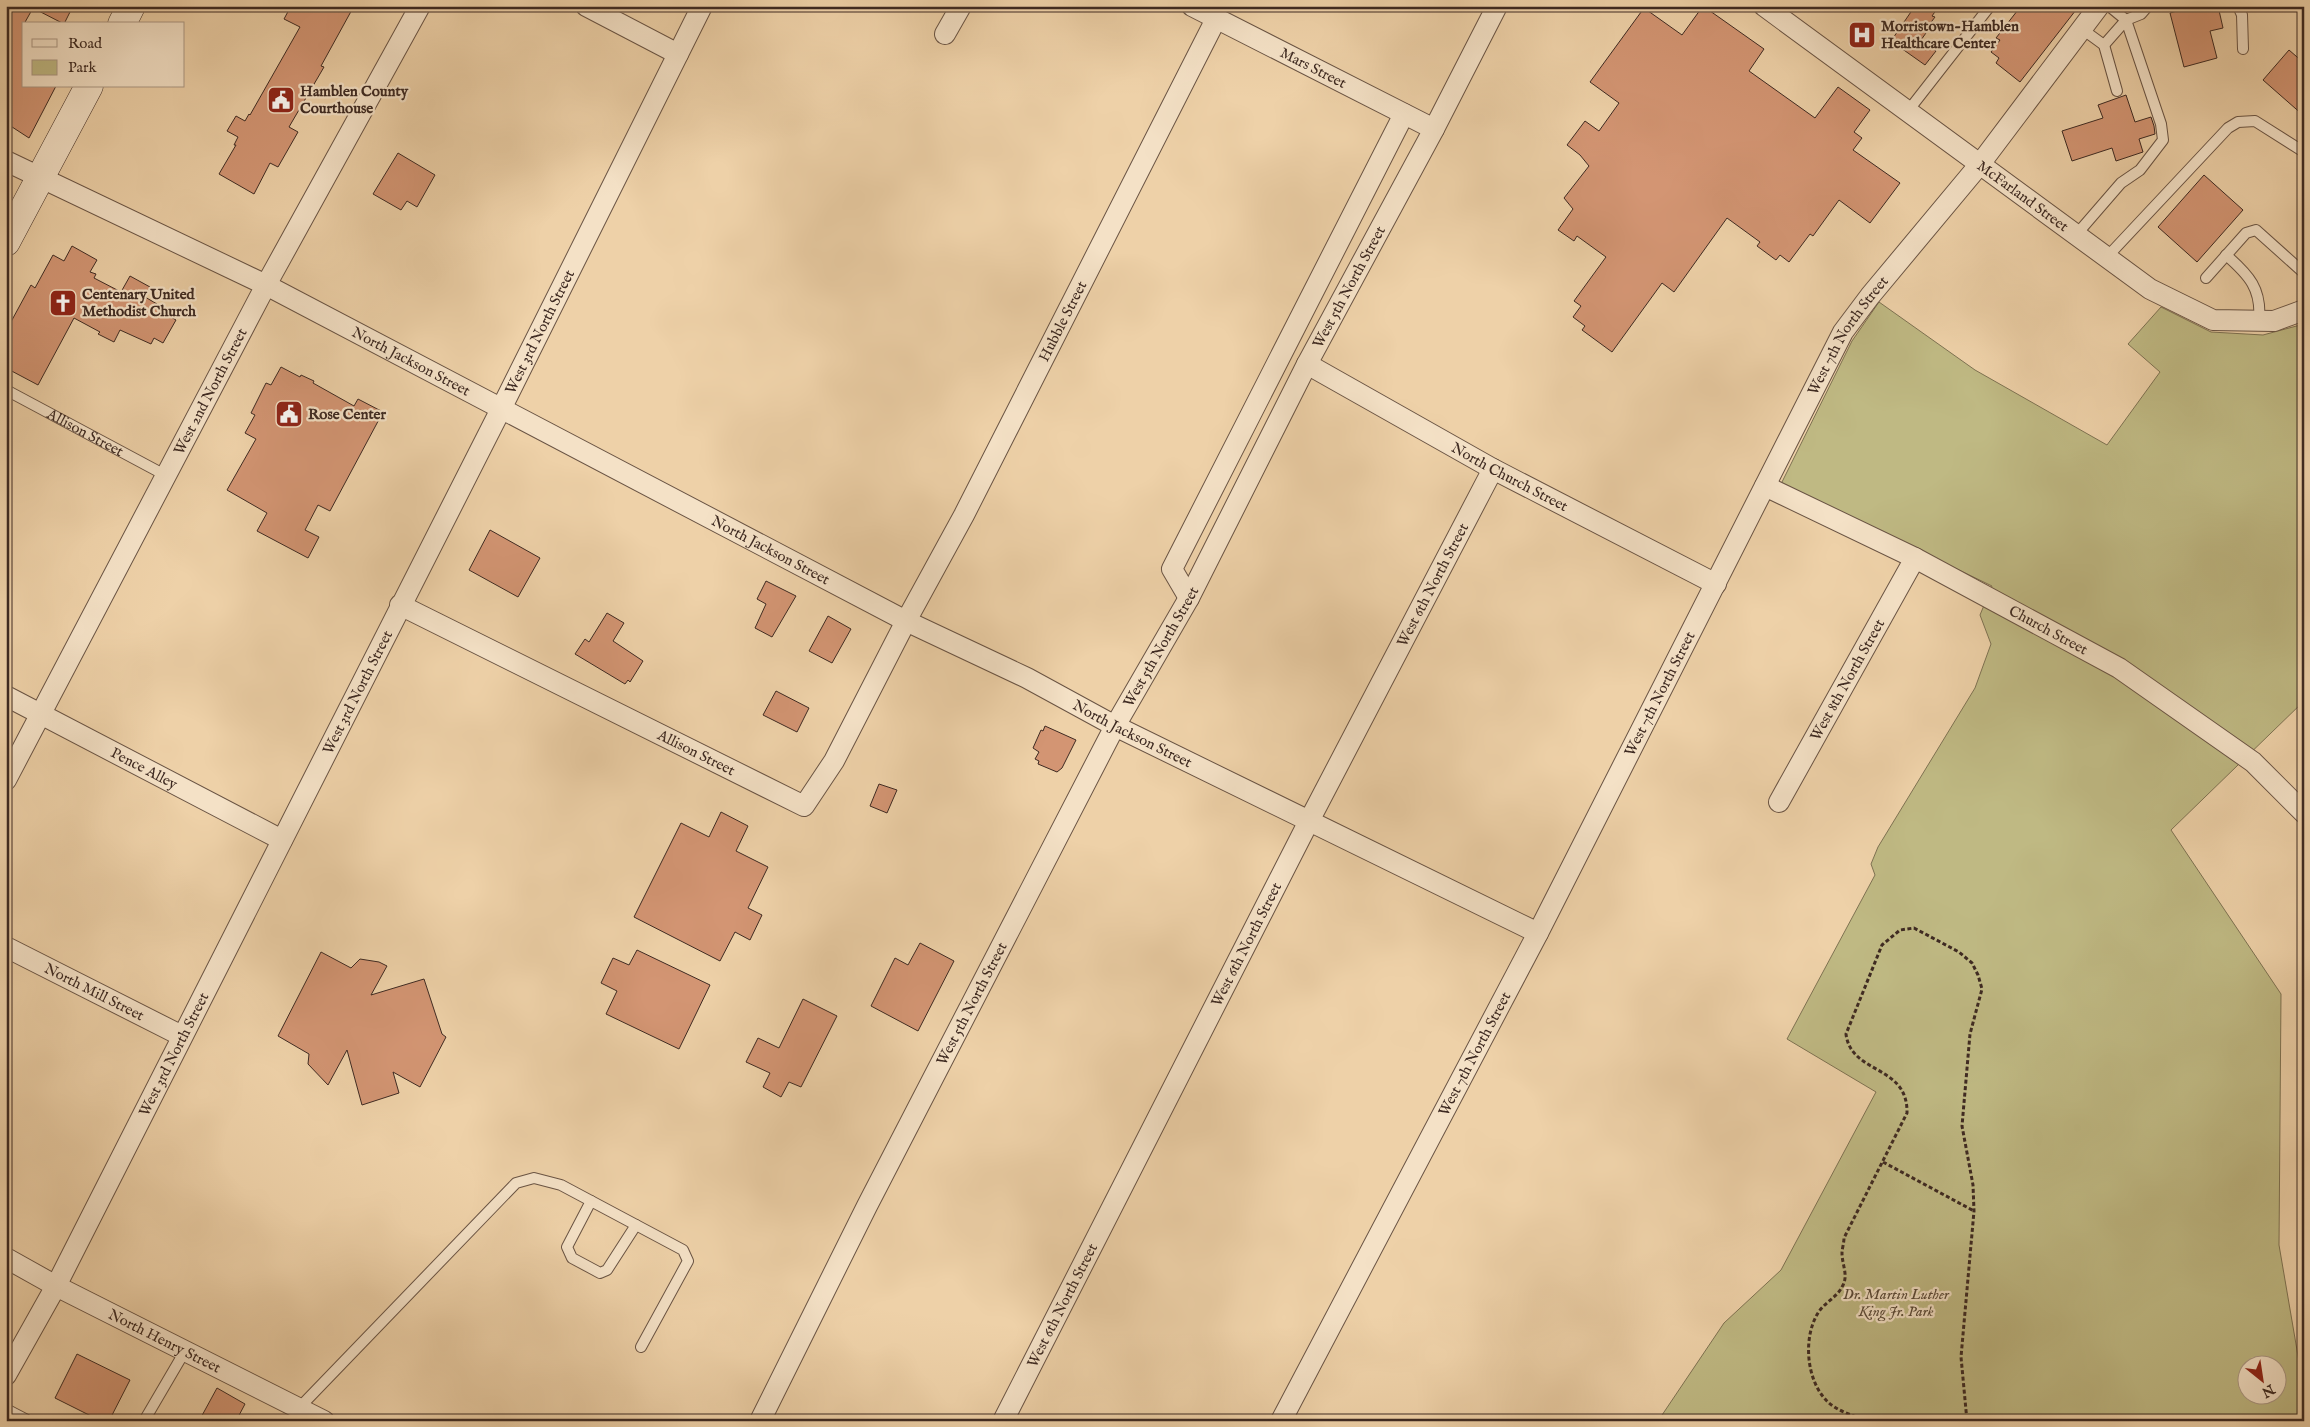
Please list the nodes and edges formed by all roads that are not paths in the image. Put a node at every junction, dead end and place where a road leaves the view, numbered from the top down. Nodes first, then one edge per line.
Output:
1 (131, 6) edge
2 (420, 6) edge
3 (586, 6) edge
4 (702, 6) edge
5 (960, 6) edge
6 (1192, 6) edge
7 (1497, 6) edge
8 (1764, 6) edge
9 (1990, 6) edge
10 (2099, 6) edge
11 (2109, 6) edge
12 (2148, 6) edge
13 (2238, 6) edge
14 (1216, 19) junction
15 (2126, 20) junction
16 (123, 22) edge
17 (2082, 29) junction
18 (945, 34) dead end
19 (2104, 45) junction
20 (2243, 49) dead end
21 (678, 54) junction
22 (88, 88) edge
23 (2117, 91) dead end
24 (1908, 111) junction
25 (1404, 114) junction
26 (1434, 129) junction
27 (2304, 152) edge
28 (6, 161) edge
29 (1980, 164) junction
30 (41, 178) junction
31 (2076, 235) junction
32 (6, 242) edge
33 (2226, 255) junction
34 (2107, 257) junction
35 (2304, 273) edge
36 (2206, 278) dead end
37 (266, 285) junction
38 (2304, 310) edge
39 (2259, 321) junction
40 (1307, 364) junction
41 (6, 390) edge
42 (501, 409) junction
43 (1493, 469) junction
44 (165, 475) junction
45 (1766, 486) junction
46 (1915, 558) junction
47 (1716, 584) junction
48 (1189, 598) junction
49 (400, 605) junction
50 (906, 621) junction
51 (6, 696) edge
52 (40, 714) junction
53 (1115, 726) junction
54 (6, 780) edge
55 (1779, 802) dead end
56 (2304, 813) edge
57 (1309, 821) junction
58 (282, 840) junction
59 (1538, 933) junction
60 (6, 947) edge
61 (182, 1036) junction
62 (591, 1201) junction
63 (636, 1225) junction
64 (6, 1258) edge
65 (56, 1286) junction
66 (641, 1347) dead end
67 (185, 1351) junction
68 (6, 1375) edge
69 (299, 1408) junction
70 (6, 1409) edge
71 (29, 1421) edge
72 (144, 1421) edge
73 (324, 1421) edge
74 (760, 1421) edge
75 (1003, 1421) edge
76 (1280, 1421) edge

1 - 16 main road
2 - 37 street, West 2nd North Street
3 - 21 street
4 - 21 street, West 3rd North Street
5 - 18 street
6 - 14 street, Mars Street
7 - 26 street, West 5th North Street
8 - 24 street, McFarland Street
9 - 24 lane
10 - 17 street, West 7th North Street
11 - 15 lane
12 - 15 lane
13 - 20 lane
14 - 25 street, Mars Street
14 - 50 street, Hubble Street
15 - 19 lane
15 - 31 lane
17 - 19 lane
17 - 29 street, West 7th North Street
19 - 23 lane
21 - 42 street, West 3rd North Street
22 - 30 main road
24 - 29 street, McFarland Street
25 - 26 street, Mars Street
25 - 48 street
26 - 40 street, West 5th North Street
27 - 34 lane
28 - 30 street, North Jackson Street
29 - 31 street, McFarland Street
29 - 45 street, West 7th North Street
30 - 32 main road
30 - 37 street, North Jackson Street
31 - 34 street, McFarland Street
33 - 35 lane
33 - 36 lane
33 - 39 lane
34 - 39 street, McFarland Street
37 - 42 street, North Jackson Street
37 - 44 street, West 2nd North Street
38 - 39 street, McFarland Street
40 - 43 street, North Church Street
40 - 48 street, West 5th North Street
41 - 44 lane, Allison Street
42 - 49 street, West 3rd North Street
42 - 50 street, North Jackson Street
43 - 47 street, North Church Street
43 - 57 street, West 6th North Street
44 - 52 street, West 2nd North Street
45 - 46 street, Church Street
45 - 47 street, West 7th North Street
46 - 55 street, West 8th North Street
46 - 56 street, Church Street
47 - 59 street, West 7th North Street
48 - 53 street, West 5th North Street
49 - 50 street, Allison Street
49 - 58 street, West 3rd North Street
50 - 53 street, North Jackson Street
51 - 52 street, Pence Alley
52 - 54 street, West 2nd North Street
52 - 58 street, Pence Alley
53 - 57 street, North Jackson Street
53 - 74 street, West 5th North Street
57 - 59 street, North Jackson Street
57 - 75 street, West 6th North Street
58 - 61 street, West 3rd North Street
59 - 76 street, West 7th North Street
60 - 61 street, North Mill Street
61 - 65 street, West 3rd North Street
62 - 63 lane
62 - 63 lane
62 - 69 lane
63 - 66 lane
64 - 65 street, North Henry Street
65 - 67 street, North Henry Street
65 - 68 street, West 3rd North Street
67 - 69 street, North Henry Street
67 - 72 lane
69 - 73 street, North Henry Street
70 - 71 lane

